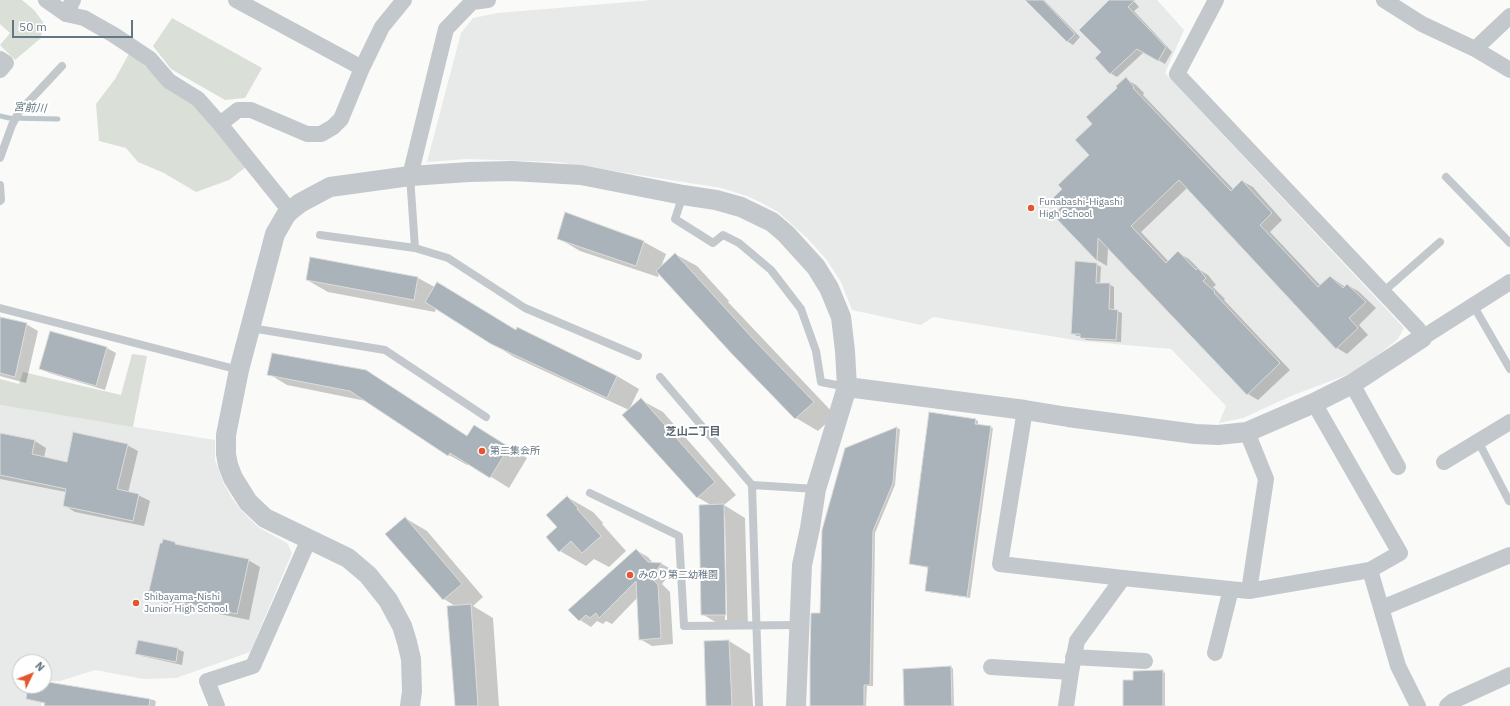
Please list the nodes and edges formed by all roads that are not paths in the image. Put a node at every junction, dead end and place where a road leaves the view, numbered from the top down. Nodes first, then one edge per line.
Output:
1 (46, 0) edge
2 (236, 0) edge
3 (404, 0) edge
4 (488, 0) edge
5 (1216, 0) edge
6 (1384, 0) edge
7 (69, 7) edge
8 (1510, 16) edge
9 (1475, 50) junction
10 (0, 59) edge
11 (62, 66) dead end
12 (362, 68) junction
13 (0, 70) edge
14 (1510, 70) edge
15 (220, 124) junction
16 (0, 158) edge
17 (410, 176) junction
18 (1446, 177) dead end
19 (0, 185) edge
20 (683, 195) junction
21 (0, 201) edge
22 (290, 211) junction
23 (320, 235) dead end
24 (1440, 242) dead end
25 (1510, 243) edge
26 (414, 248) junction
27 (1510, 282) edge
28 (1383, 292) junction
29 (1473, 305) junction
30 (0, 308) edge
31 (250, 328) junction
32 (1422, 338) junction
33 (638, 356) dead end
34 (1510, 369) edge
35 (239, 370) junction
36 (660, 377) dead end
37 (1352, 384) junction
38 (847, 386) junction
39 (1314, 403) junction
40 (1025, 410) junction
41 (486, 417) dead end
42 (1510, 422) edge
43 (1247, 432) junction
44 (1478, 441) junction
45 (1444, 462) dead end
46 (1398, 467) dead end
47 (752, 485) junction
48 (816, 489) junction
49 (590, 493) dead end
50 (1509, 501) edge
51 (309, 539) junction
52 (1510, 555) edge
53 (1370, 570) junction
54 (1123, 578) junction
55 (1231, 589) junction
56 (1249, 590) junction
57 (1382, 608) junction
58 (756, 624) junction
59 (800, 625) junction
60 (1215, 653) dead end
61 (1145, 661) dead end
62 (1072, 664) junction
63 (991, 667) dead end
64 (1510, 675) edge
65 (216, 706) edge
66 (410, 706) edge
67 (759, 706) edge
68 (796, 706) edge
69 (1066, 706) edge
70 (1418, 706) edge
71 (1447, 706) edge

1 - 7 street
2 - 12 street
3 - 12 street
4 - 17 street
5 - 28 street
6 - 9 street
7 - 15 street
8 - 9 street
9 - 14 street
10 - 13 street
11 - 16 lane
12 - 15 street
15 - 22 street
17 - 20 street
17 - 22 street
17 - 26 lane
18 - 25 lane
19 - 21 lane
20 - 38 street
20 - 38 lane
22 - 31 street
23 - 26 lane
24 - 28 lane
26 - 33 lane
27 - 29 street
28 - 32 street
29 - 32 street
29 - 34 lane
30 - 35 lane
31 - 35 street
31 - 41 lane
32 - 37 street
35 - 51 street
36 - 47 lane
37 - 39 street
37 - 46 street
38 - 40 street
38 - 48 street
39 - 43 street
39 - 53 street
40 - 43 street
40 - 54 street
42 - 44 street
43 - 56 street
44 - 45 street
44 - 50 lane
47 - 48 lane
47 - 58 lane
48 - 59 street
49 - 58 lane
51 - 65 street
51 - 66 street
52 - 57 street
53 - 56 street
53 - 57 street
54 - 55 street
54 - 62 street
55 - 56 street
55 - 60 street
57 - 70 street
58 - 59 lane
58 - 67 lane
59 - 68 street
61 - 62 street
62 - 63 street
62 - 69 street
64 - 71 street

